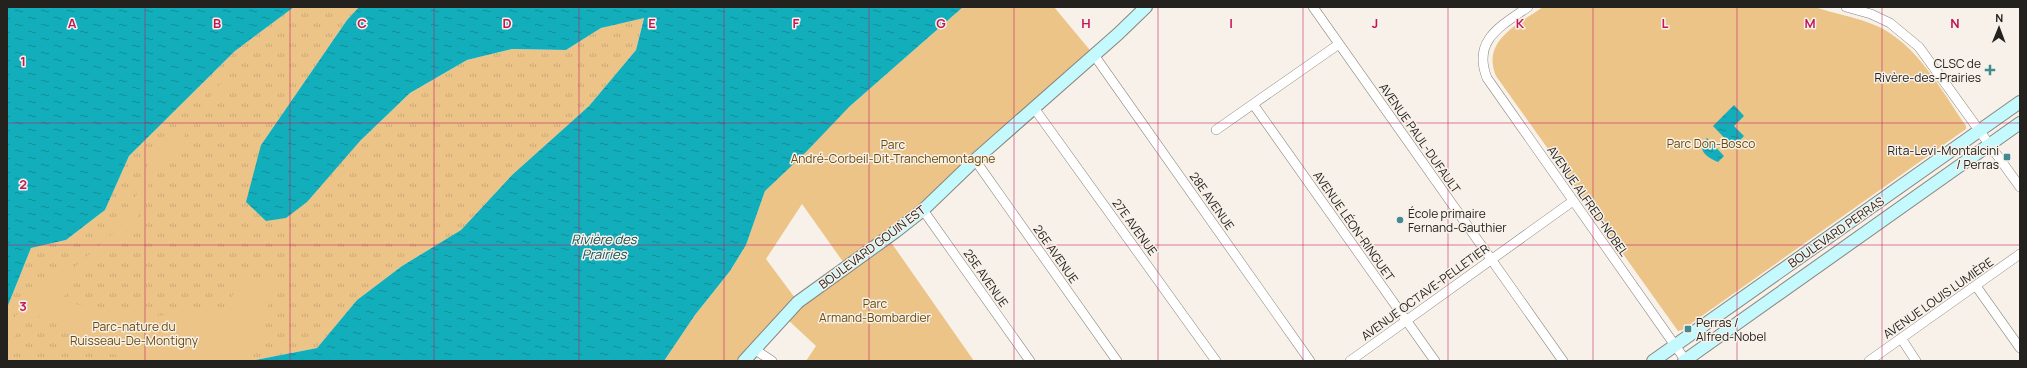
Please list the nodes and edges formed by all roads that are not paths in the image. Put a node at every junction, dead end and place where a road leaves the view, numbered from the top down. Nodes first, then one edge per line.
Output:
1 (1146, 7) edge
2 (1313, 7) edge
3 (1528, 7) edge
4 (1846, 7) edge
5 (1858, 8) edge
6 (1339, 44) junction
7 (1094, 55) junction
8 (2020, 102) edge
9 (1253, 104) junction
10 (1034, 108) junction
11 (2020, 123) edge
12 (1216, 130) dead end
13 (1980, 131) junction
14 (1990, 144) junction
15 (975, 160) junction
16 (2020, 187) edge
17 (1573, 201) junction
18 (923, 210) junction
19 (2020, 254) edge
20 (1491, 258) junction
21 (1976, 286) junction
22 (1407, 320) junction
23 (1901, 338) junction
24 (1675, 345) junction
25 (2020, 348) edge
26 (754, 349) junction
27 (744, 361) edge
28 (772, 361) edge
29 (1030, 361) edge
30 (1117, 361) edge
31 (1216, 361) edge
32 (1310, 361) edge
33 (1350, 361) edge
34 (1435, 361) edge
35 (1563, 361) edge
36 (1653, 361) edge
37 (1685, 361) edge
38 (1870, 361) edge
39 (1916, 361) edge

1 - 7 main road, BOULEVARD GOUIN EST
2 - 6 street, AVENUE PAUL-DUFAULT
3 - 17 street, AVENUE ALFRED-NOBEL
4 - 5 street
5 - 13 street
6 - 9 street
6 - 20 street, AVENUE PAUL-DUFAULT
7 - 10 main road, BOULEVARD GOUIN EST
7 - 32 street, 28E AVENUE
8 - 13 main road, BOULEVARD PERRAS
9 - 12 street
9 - 22 street, AVENUE LÉON-RINGUET
10 - 15 main road, BOULEVARD GOUIN EST
10 - 31 street, 27E AVENUE
11 - 14 main road, BOULEVARD PERRAS
13 - 14 street
13 - 24 main road, BOULEVARD PERRAS
14 - 16 street
14 - 37 main road, BOULEVARD PERRAS
15 - 18 main road, BOULEVARD GOUIN EST
15 - 30 street, 26E AVENUE
17 - 20 street, AVENUE OCTAVE-PELLETIER
17 - 24 street, AVENUE ALFRED-NOBEL
18 - 26 main road, BOULEVARD GOUIN EST
18 - 29 street, 25E AVENUE
19 - 21 street, AVENUE LOUIS LUMIÈRE
20 - 22 street, AVENUE OCTAVE-PELLETIER
20 - 35 street, AVENUE PAUL-DUFAULT
21 - 23 street, AVENUE LOUIS LUMIÈRE
21 - 25 street
22 - 33 street, AVENUE OCTAVE-PELLETIER
22 - 34 street, AVENUE LÉON-RINGUET
23 - 38 street, AVENUE LOUIS LUMIÈRE
23 - 39 street
24 - 36 main road, BOULEVARD PERRAS
24 - 37 street, AVENUE ALFRED-NOBEL
26 - 27 main road, BOULEVARD GOUIN EST
26 - 28 street

